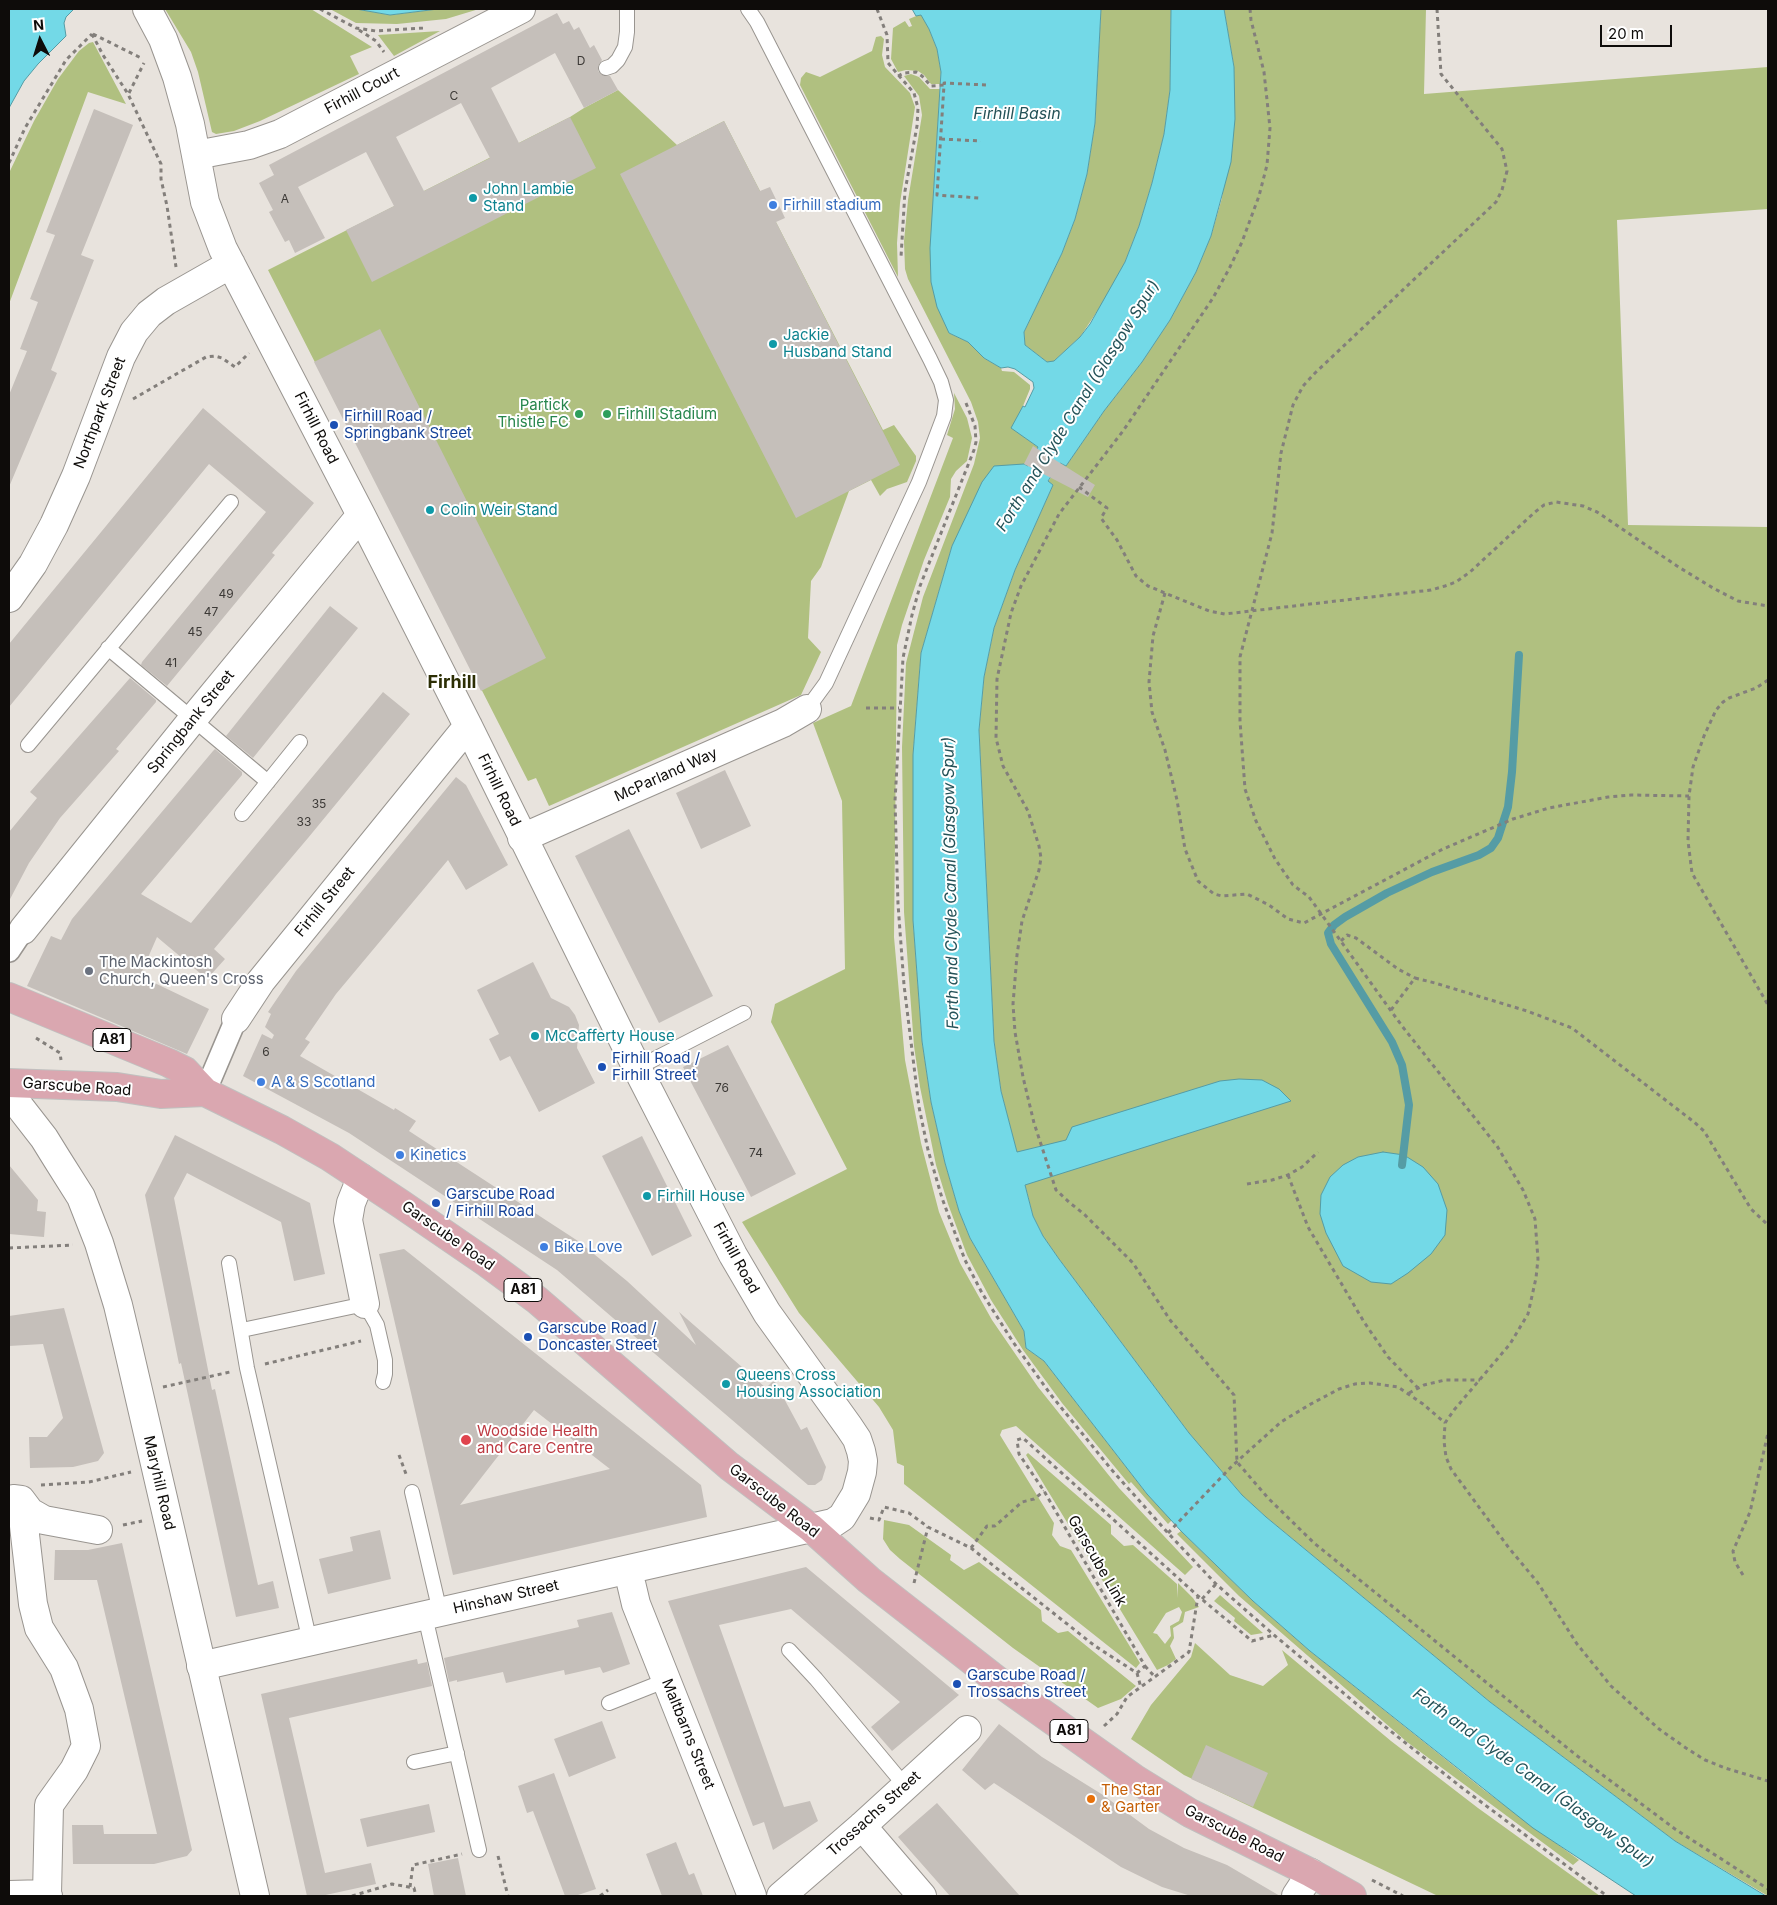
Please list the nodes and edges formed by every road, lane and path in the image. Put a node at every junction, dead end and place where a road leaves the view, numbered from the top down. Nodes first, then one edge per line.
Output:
1 (147, 9) edge
2 (320, 9) edge
3 (521, 9) edge
4 (627, 9) edge
5 (748, 9) edge
6 (877, 9) edge
7 (1250, 9) edge
8 (1437, 9) edge
9 (434, 27) dead end
10 (356, 28) junction
11 (92, 34) junction
12 (606, 68) dead end
13 (396, 73) junction
14 (898, 76) junction
15 (944, 85) junction
16 (986, 85) dead end
17 (128, 94) junction
18 (941, 139) junction
19 (981, 141) dead end
20 (196, 155) junction
21 (9, 162) edge
22 (979, 198) dead end
23 (900, 262) dead end
24 (230, 264) junction
25 (180, 292) junction
26 (266, 334) junction
27 (107, 396) junction
28 (965, 402) dead end
29 (1079, 487) junction
30 (232, 502) dead end
31 (361, 515) junction
32 (1165, 593) junction
33 (9, 598) edge
34 (1768, 606) edge
35 (1251, 612) junction
36 (108, 648) junction
37 (1768, 680) edge
38 (866, 708) dead end
39 (899, 708) junction
40 (807, 709) joint
41 (193, 719) junction
42 (468, 726) junction
43 (300, 742) dead end
44 (28, 745) dead end
45 (268, 782) junction
46 (1689, 796) junction
47 (242, 814) dead end
48 (522, 838) junction
49 (1322, 914) junction
50 (16, 940) edge
51 (1342, 941) junction
52 (1415, 978) junction
53 (10, 997) edge
54 (1768, 1005) edge
55 (1390, 1010) junction
56 (744, 1013) dead end
57 (236, 1019) joint
58 (35, 1038) dead end
59 (62, 1062) dead end
60 (637, 1068) junction
61 (9, 1083) edge
62 (206, 1092) junction
63 (9, 1093) edge
64 (1318, 1152) dead end
65 (1288, 1175) junction
66 (361, 1178) junction
67 (1247, 1184) dead end
68 (1768, 1226) edge
69 (99, 1243) junction
70 (9, 1248) edge
71 (229, 1263) dead end
72 (364, 1304) junction
73 (242, 1330) junction
74 (1480, 1380) junction
75 (383, 1382) dead end
76 (1418, 1388) junction
77 (1408, 1393) junction
78 (1445, 1423) junction
79 (1768, 1433) edge
80 (1237, 1462) junction
81 (156, 1466) junction
82 (412, 1492) dead end
83 (1044, 1492) junction
84 (20, 1504) edge
85 (845, 1513) junction
86 (167, 1516) junction
87 (928, 1527) junction
88 (811, 1528) junction
89 (98, 1530) joint
90 (1168, 1533) junction
91 (971, 1548) junction
92 (628, 1570) junction
93 (1743, 1575) dead end
94 (1216, 1584) junction
95 (913, 1589) dead end
96 (1198, 1596) junction
97 (1202, 1599) junction
98 (433, 1614) junction
99 (1274, 1635) junction
100 (310, 1642) junction
101 (789, 1650) dead end
102 (201, 1666) junction
103 (1145, 1666) junction
104 (1137, 1673) junction
105 (1155, 1677) junction
106 (667, 1680) junction
107 (1141, 1688) junction
108 (609, 1703) dead end
109 (1103, 1728) dead end
110 (966, 1730) dead end
111 (457, 1753) junction
112 (414, 1762) dead end
113 (1768, 1781) edge
114 (906, 1786) junction
115 (862, 1826) junction
116 (479, 1850) junction
117 (1311, 1873) junction
118 (410, 1887) junction
119 (1768, 1889) edge
120 (608, 1890) dead end
121 (9, 1895) edge
122 (47, 1895) edge
123 (255, 1896) edge
124 (352, 1896) edge
125 (416, 1896) edge
126 (508, 1896) edge
127 (600, 1896) edge
128 (752, 1896) edge
129 (781, 1896) edge
130 (922, 1896) edge
131 (1296, 1896) edge
132 (1352, 1896) edge
133 (1607, 1896) edge

1 - 20 street, Firhill Road
2 - 10 path
3 - 13 street, Firhill Court
4 - 12 lane
5 - 40 lane
6 - 14 path
7 - 29 path
8 - 35 path
9 - 10 path
10 - 13 path
11 - 17 path
11 - 17 path
11 - 21 path
13 - 20 street, Firhill Court
14 - 15 path
14 - 23 path
15 - 16 path
15 - 18 path
17 - 25 path
18 - 19 path
18 - 22 path
20 - 24 street, Firhill Road
24 - 25 street, Northpark Street
24 - 26 street, Firhill Road
25 - 27 street, Northpark Street
26 - 27 path
26 - 31 street, Firhill Road
27 - 33 street, Northpark Street
28 - 39 path
29 - 32 path
29 - 80 path
30 - 36 lane
31 - 41 street, Springbank Street
31 - 42 street, Firhill Road
32 - 35 path
32 - 49 path
34 - 35 path
35 - 49 path
36 - 41 lane
36 - 44 lane
37 - 46 path
38 - 39 path
39 - 90 path
40 - 48 street, McParland Way
41 - 45 lane
41 - 50 street, Springbank Street
42 - 48 street, Firhill Road
42 - 57 street, Firhill Street
43 - 45 lane
45 - 47 lane
46 - 49 path
46 - 54 path
48 - 60 street, Firhill Road
49 - 51 path
51 - 52 path
51 - 55 path
52 - 55 path
52 - 68 path
53 - 62 main road, Garscube Road / A81
55 - 74 path
56 - 60 lane
57 - 62 street, Firhill Street
58 - 59 path
60 - 85 street, Firhill Road
61 - 62 main road, Garscube Road / A81
62 - 66 main road, Garscube Road / A81
63 - 69 street, Maryhill Road
64 - 65 path
65 - 67 path
65 - 76 path
66 - 72 street
66 - 88 main road, Garscube Road / A81
69 - 70 path
69 - 81 street, Maryhill Road
71 - 73 lane
72 - 73 lane
72 - 75 lane
73 - 100 lane
74 - 76 path
74 - 78 path
76 - 77 path
77 - 78 path
77 - 80 path
78 - 113 path
79 - 93 path
80 - 90 path
80 - 119 path
81 - 84 path
81 - 86 street, Maryhill Road
82 - 98 lane
83 - 91 path
83 - 96 path, Garscube Link
83 - 103 path, Garscube Link
84 - 89 street
84 - 122 street
85 - 87 path
85 - 88 street
86 - 89 path
86 - 102 street, Maryhill Road
87 - 91 path
87 - 95 path
88 - 92 street, Hinshaw Street
88 - 117 main road, Garscube Road / A81
90 - 94 path
91 - 104 path
92 - 98 street, Hinshaw Street
92 - 106 street, Maltbarns Street
94 - 97 path
94 - 99 path
96 - 97 path, Garscube Link
96 - 105 path
97 - 99 path, Garscube Link
98 - 100 street, Hinshaw Street
98 - 111 lane
99 - 133 path
100 - 102 street, Hinshaw Street
101 - 114 lane
102 - 123 street, Maryhill Road
103 - 104 path
103 - 105 path, Garscube Link
104 - 107 path
105 - 107 path
106 - 108 lane
106 - 128 street, Maltbarns Street
107 - 109 path
110 - 114 street, Trossachs Street
111 - 112 lane
111 - 116 lane
114 - 115 street, Trossachs Street
115 - 129 street, Trossachs Street
115 - 130 street
116 - 118 path
116 - 126 path
117 - 131 street
117 - 132 main road, Garscube Road / A81
118 - 124 path
118 - 125 path
120 - 127 path
121 - 122 street

